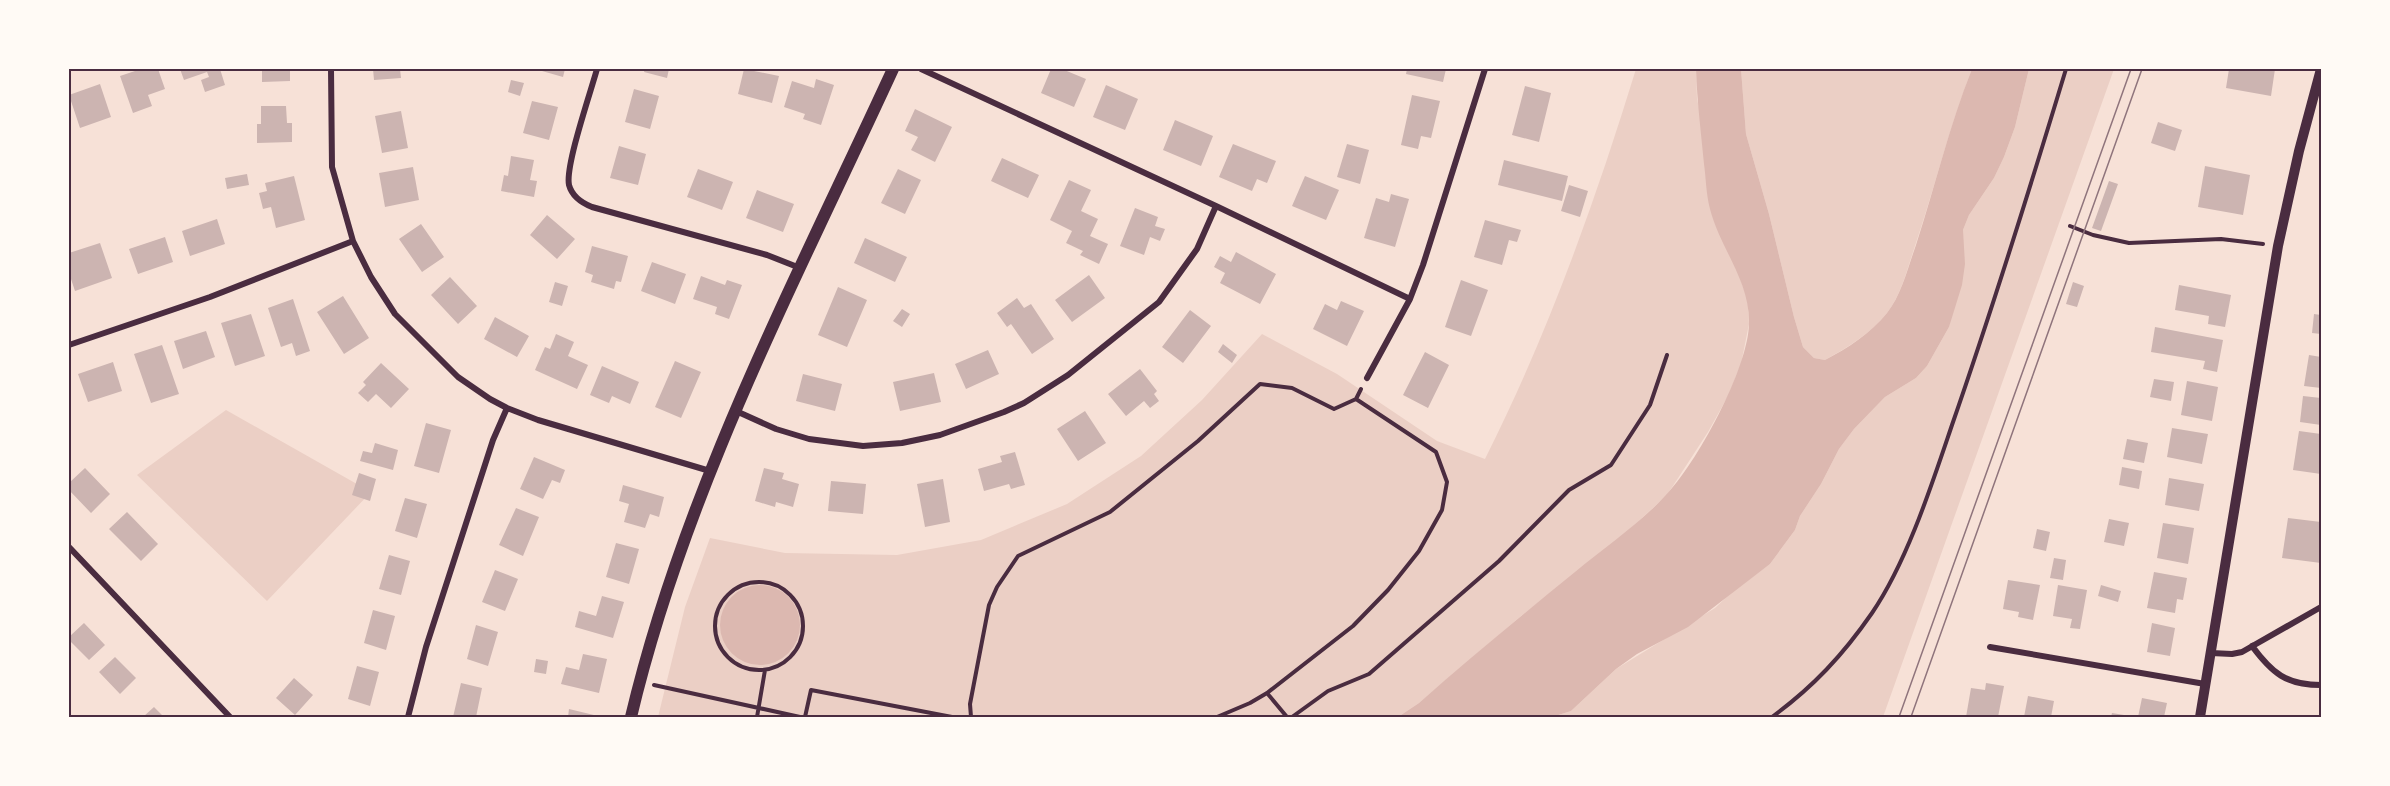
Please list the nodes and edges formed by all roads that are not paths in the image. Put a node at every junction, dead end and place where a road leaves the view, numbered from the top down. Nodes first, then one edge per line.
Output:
1 (331, 69) edge
2 (597, 69) edge
3 (921, 69) edge
4 (1485, 69) edge
5 (2321, 69) edge
6 (890, 70) edge
7 (1216, 206) junction
8 (353, 241) junction
9 (801, 268) junction
10 (1410, 299) junction
11 (69, 345) edge
12 (1367, 378) dead end
13 (507, 408) junction
14 (735, 411) junction
15 (710, 471) junction
16 (69, 547) edge
17 (2321, 607) edge
18 (2252, 646) junction
19 (1990, 648) dead end
20 (2211, 653) junction
21 (2205, 684) junction
22 (2321, 685) edge
23 (230, 717) edge
24 (408, 717) edge
25 (631, 717) edge
26 (2200, 717) edge

1 - 8 street
2 - 9 street
3 - 7 street
4 - 10 street
5 - 20 street
6 - 9 main road
7 - 10 street
7 - 14 street
8 - 11 street
8 - 13 street
9 - 14 main road
10 - 12 street
13 - 15 street
13 - 24 street
14 - 15 main road
15 - 25 main road
16 - 23 street
17 - 18 street
18 - 20 street
18 - 22 street
19 - 21 street
20 - 21 street
21 - 26 street

